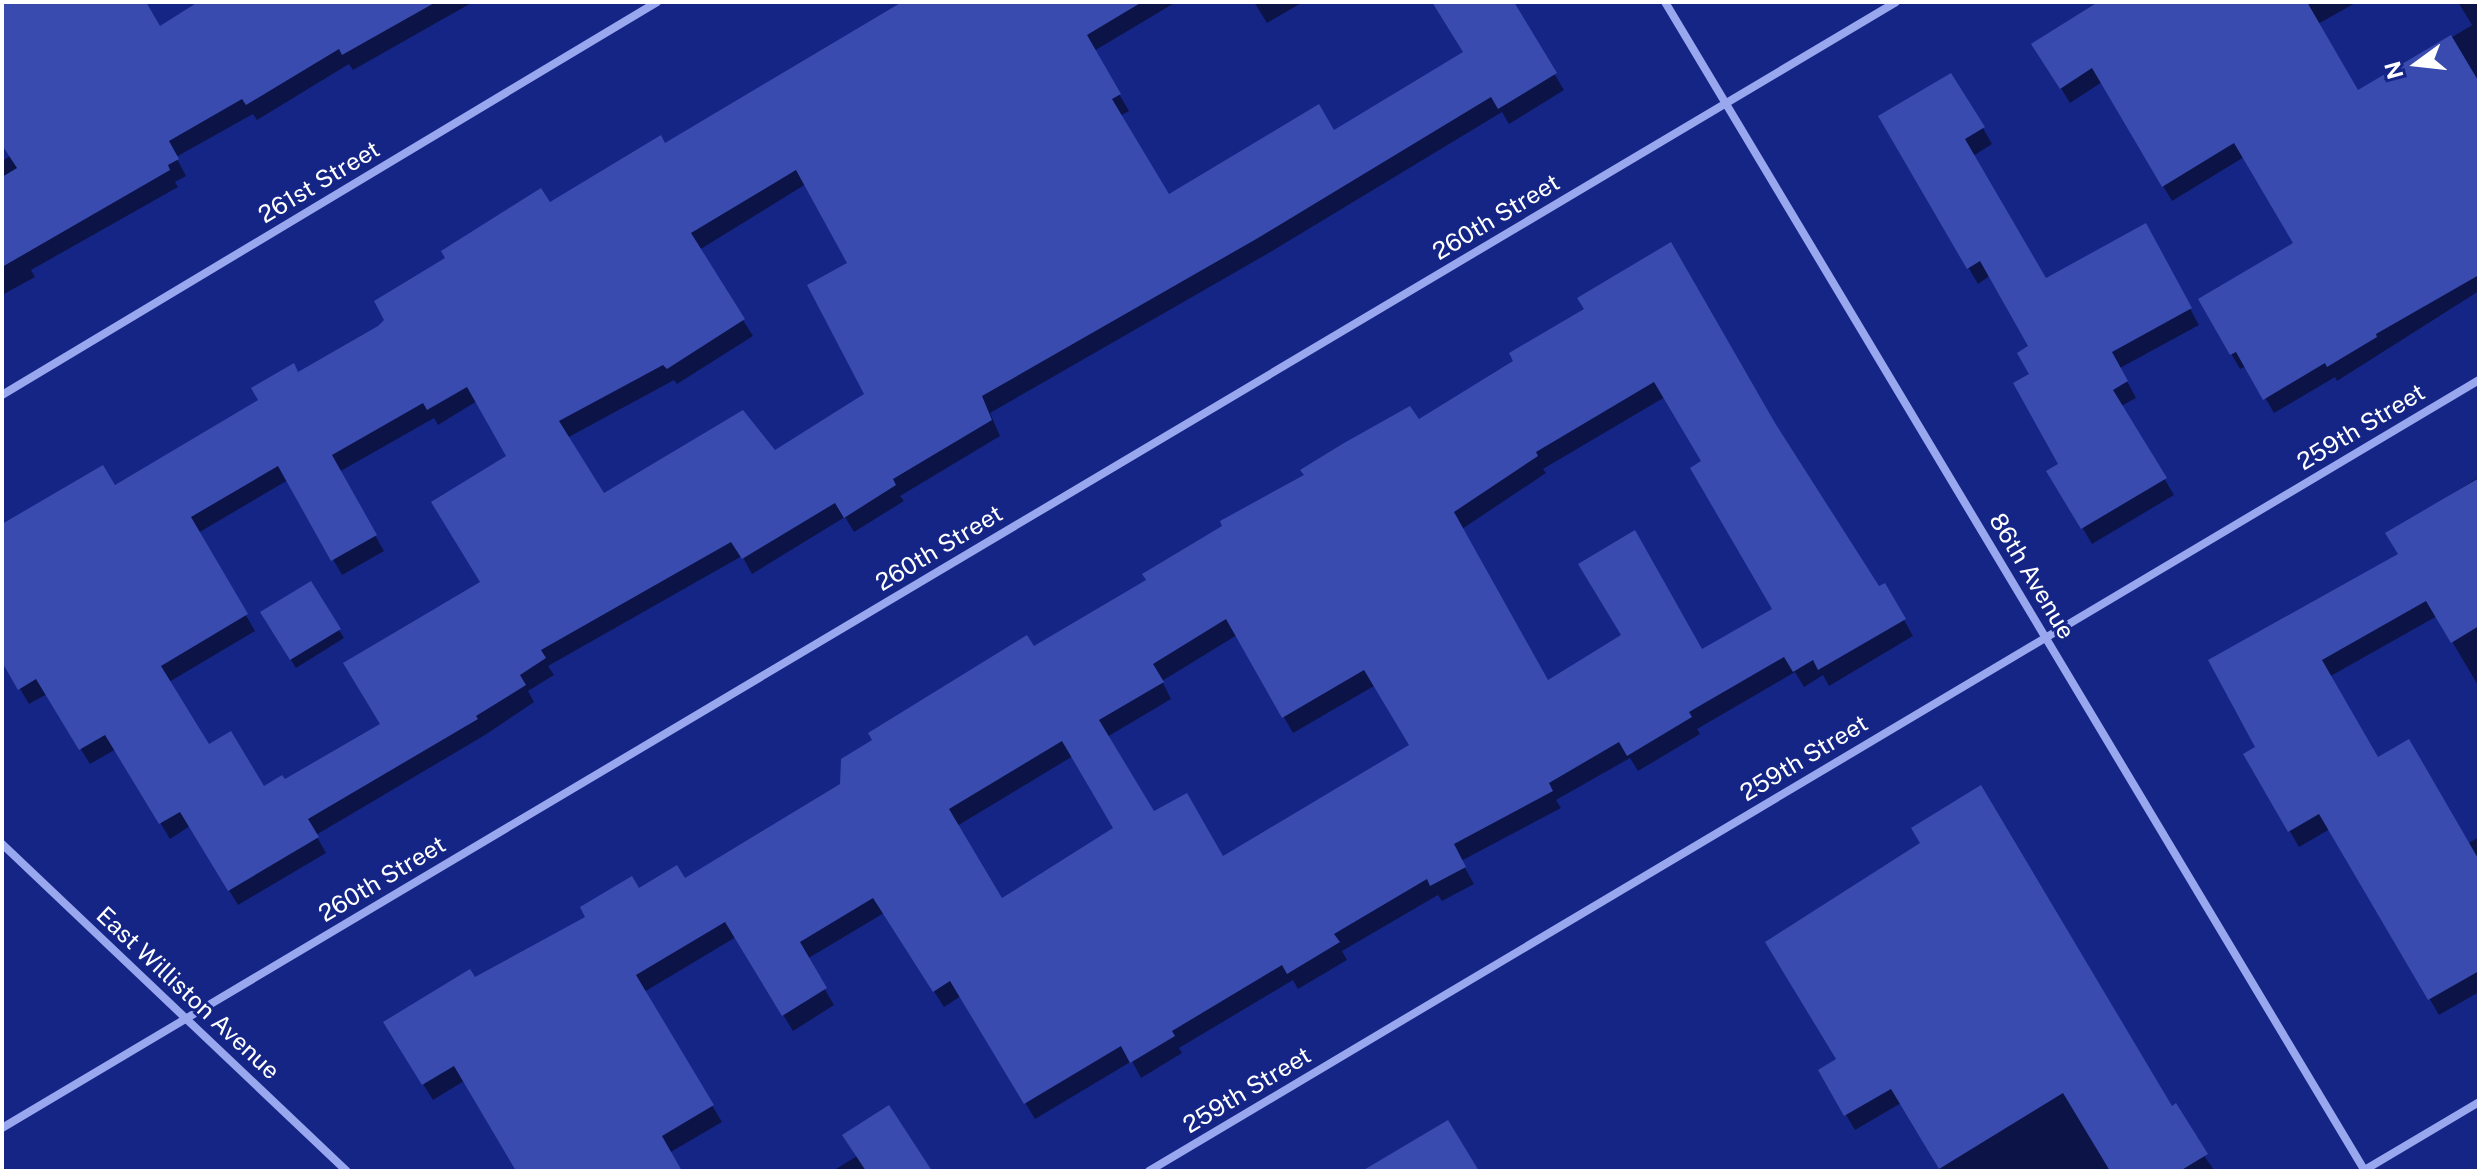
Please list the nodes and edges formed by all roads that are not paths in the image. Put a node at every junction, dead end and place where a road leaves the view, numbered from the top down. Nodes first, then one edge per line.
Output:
1 (657, 2) edge
2 (1665, 2) edge
3 (1896, 2) edge
4 (1727, 103) junction
5 (2479, 380) edge
6 (2, 395) edge
7 (2046, 638) junction
8 (2, 844) edge
9 (187, 1018) junction
10 (2479, 1102) edge
11 (2, 1128) edge
12 (346, 1171) edge
13 (1149, 1171) edge
14 (2364, 1171) edge

1 - 6 street, 261st Street
2 - 4 street, 86th Avenue
3 - 4 street, 260th Street
4 - 7 street, 86th Avenue
4 - 9 street, 260th Street
5 - 7 street, 259th Street
7 - 13 street, 259th Street
7 - 14 street, 86th Avenue
8 - 9 street, East Williston Avenue
9 - 11 street, 260th Street
9 - 12 street, East Williston Avenue
10 - 14 street

